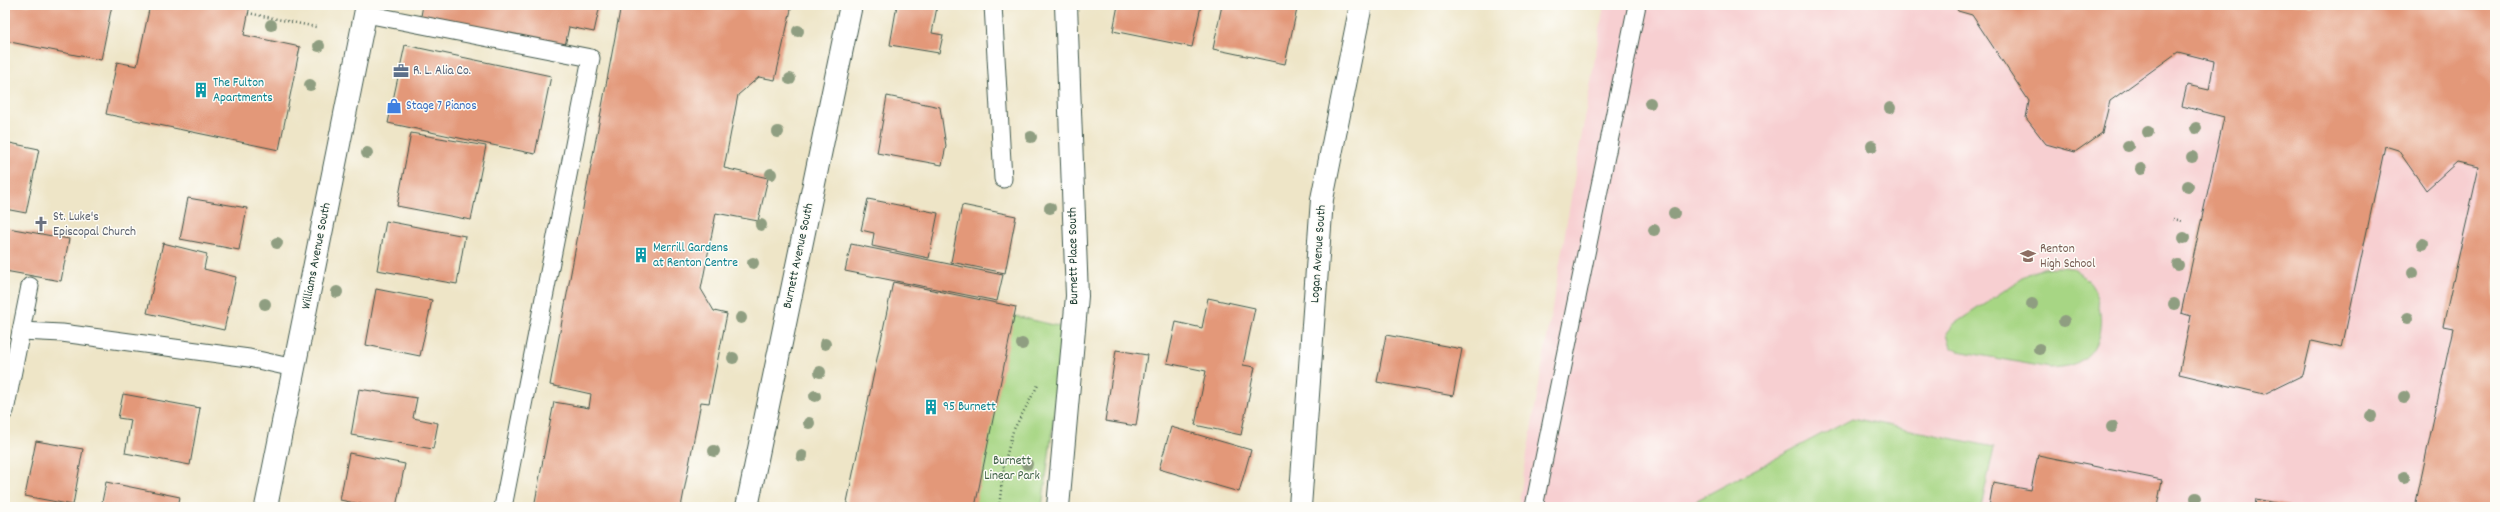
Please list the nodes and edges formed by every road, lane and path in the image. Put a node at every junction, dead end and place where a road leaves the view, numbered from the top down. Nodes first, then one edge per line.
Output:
1 (851, 5) edge
2 (993, 5) edge
3 (1066, 5) edge
4 (1361, 5) edge
5 (1637, 5) edge
6 (366, 9) edge
7 (248, 13) dead end
8 (316, 27) dead end
9 (1003, 179) dead end
10 (2173, 219) dead end
11 (2183, 221) dead end
12 (30, 286) dead end
13 (21, 331) junction
14 (1072, 355) junction
15 (294, 368) junction
16 (5, 411) edge
17 (266, 507) edge
18 (503, 507) edge
19 (747, 507) edge
20 (999, 507) edge
21 (1058, 507) edge
22 (1300, 507) edge
23 (1534, 507) edge

1 - 19 street, Burnett Avenue South
2 - 9 lane
3 - 14 street, Burnett Place South
4 - 22 street, Logan Avenue South
5 - 23 lane
6 - 15 street, Williams Avenue South
6 - 18 lane
7 - 8 path
10 - 11 path
12 - 13 lane
13 - 15 lane
13 - 16 lane
14 - 20 path
14 - 21 street, Burnett Place South
15 - 17 street, Williams Avenue South

